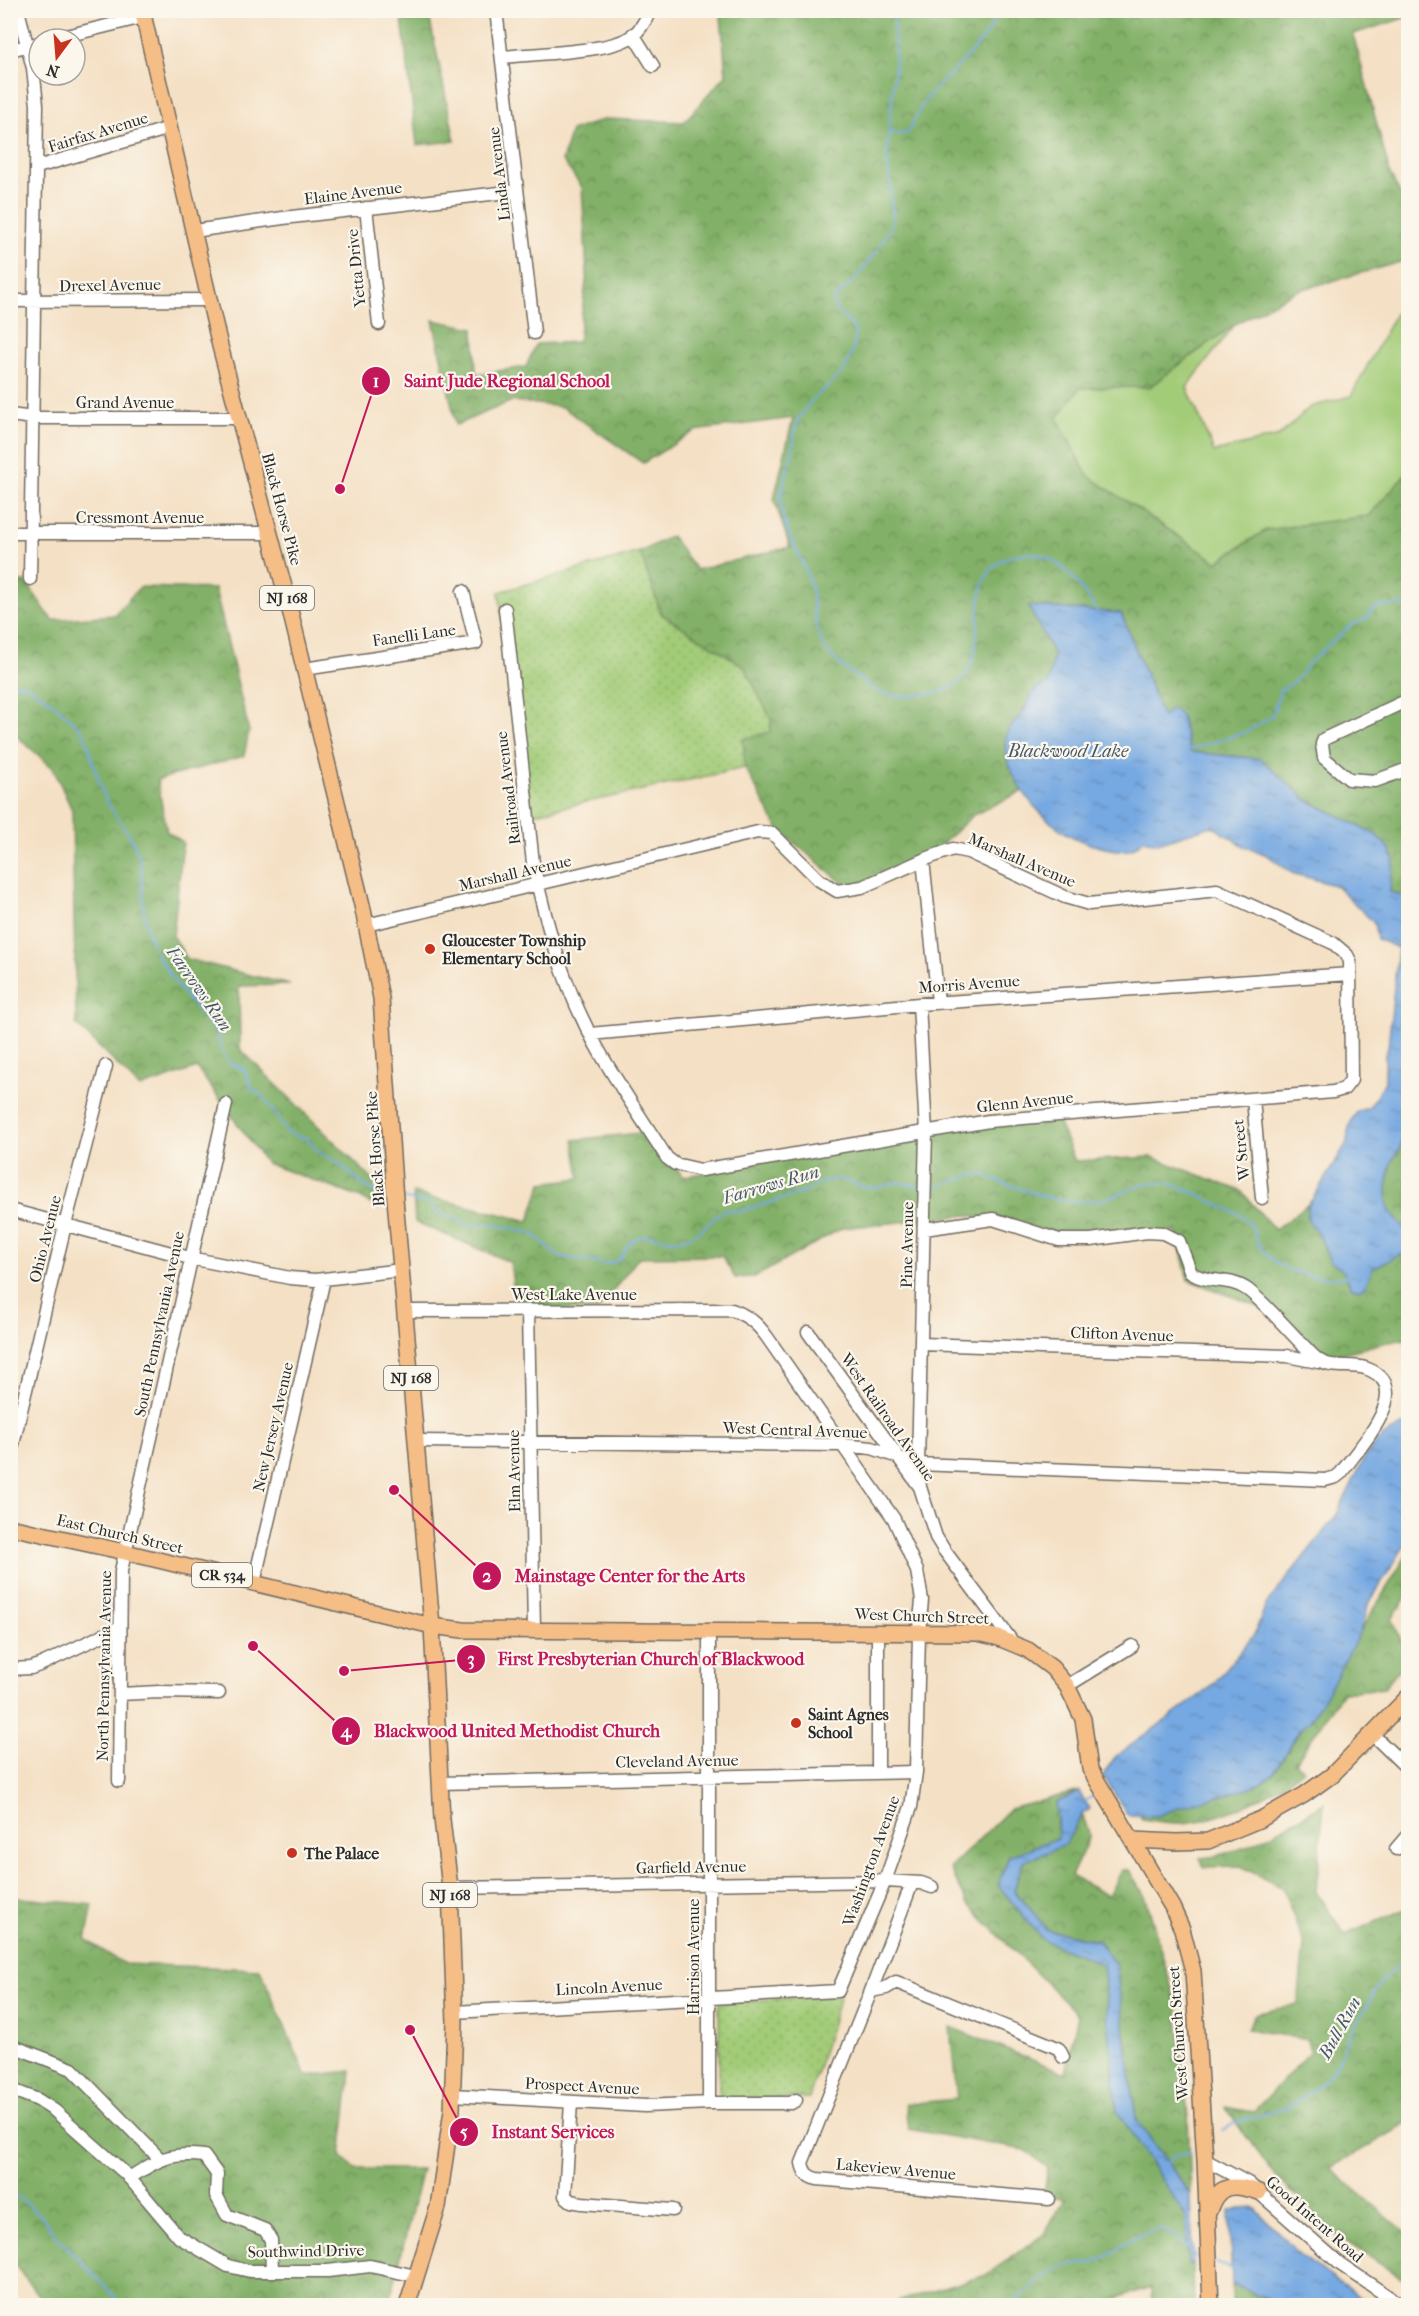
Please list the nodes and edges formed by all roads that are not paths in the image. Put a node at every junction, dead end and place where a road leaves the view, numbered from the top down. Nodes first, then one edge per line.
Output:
1 (18, 10) edge
2 (496, 10) edge
3 (650, 10) edge
4 (143, 14) edge
5 (27, 30) edge
6 (87, 30) edge
7 (633, 34) junction
8 (27, 46) edge
9 (10, 50) edge
10 (502, 57) junction
11 (653, 66) dead end
12 (35, 87) edge
13 (170, 128) junction
14 (36, 167) junction
15 (517, 191) junction
16 (366, 208) junction
17 (194, 231) junction
18 (210, 300) junction
19 (10, 301) edge
20 (35, 302) junction
21 (379, 324) dead end
22 (534, 333) dead end
23 (10, 414) edge
24 (33, 418) junction
25 (240, 418) junction
26 (10, 533) edge
27 (270, 533) junction
28 (31, 535) junction
29 (30, 579) dead end
30 (463, 591) dead end
31 (505, 609) dead end
32 (304, 669) junction
33 (1408, 700) edge
34 (1408, 769) edge
35 (923, 860) junction
36 (538, 884) junction
37 (366, 925) junction
38 (1350, 974) junction
39 (938, 1002) junction
40 (919, 1004) junction
41 (590, 1034) junction
42 (106, 1066) dead end
43 (1252, 1100) junction
44 (226, 1104) dead end
45 (926, 1132) junction
46 (690, 1169) joint
47 (1262, 1198) dead end
48 (10, 1210) edge
49 (65, 1225) junction
50 (924, 1229) junction
51 (190, 1258) junction
52 (402, 1270) junction
53 (324, 1279) junction
54 (405, 1311) junction
55 (528, 1311) junction
56 (742, 1314) joint
57 (808, 1332) dead end
58 (921, 1344) junction
59 (1320, 1362) junction
60 (417, 1441) junction
61 (530, 1441) junction
62 (842, 1445) junction
63 (10, 1456) edge
64 (897, 1456) junction
65 (918, 1464) junction
66 (1345, 1467) joint
67 (920, 1487) junction
68 (10, 1527) edge
69 (125, 1552) junction
70 (254, 1583) junction
71 (432, 1626) junction
72 (120, 1627) junction
73 (534, 1630) junction
74 (709, 1631) junction
75 (878, 1632) junction
76 (919, 1632) junction
77 (1014, 1644) junction
78 (1132, 1646) dead end
79 (11, 1669) edge
80 (10, 1675) edge
81 (1067, 1686) junction
82 (219, 1693) dead end
83 (120, 1694) junction
84 (1408, 1697) edge
85 (1373, 1735) junction
86 (1408, 1769) edge
87 (916, 1772) junction
88 (878, 1773) junction
89 (709, 1777) junction
90 (119, 1781) dead end
91 (440, 1783) junction
92 (1408, 1835) edge
93 (1133, 1840) junction
94 (1396, 1849) dead end
95 (885, 1881) junction
96 (710, 1883) junction
97 (912, 1883) junction
98 (932, 1887) dead end
99 (450, 1888) junction
100 (871, 1990) junction
101 (838, 1991) joint
102 (709, 1998) junction
103 (454, 2012) junction
104 (10, 2044) edge
105 (1063, 2057) dead end
106 (10, 2090) edge
107 (453, 2095) junction
108 (796, 2100) dead end
109 (571, 2103) junction
110 (709, 2103) junction
111 (160, 2159) junction
112 (1205, 2160) junction
113 (129, 2178) junction
114 (1259, 2192) junction
115 (1049, 2199) dead end
116 (673, 2210) dead end
117 (1208, 2216) junction
118 (272, 2271) junction
119 (416, 2276) junction
120 (407, 2306) edge
121 (1211, 2306) edge
122 (1402, 2306) edge

1 - 5 street
2 - 10 street, Linda Avenue
3 - 7 street
4 - 6 street
4 - 13 main road, Black Horse Pike / NJ 168
7 - 10 street
7 - 11 street
8 - 9 street
10 - 15 street, Linda Avenue
12 - 14 street
13 - 14 street, Fairfax Avenue
13 - 17 main road, Black Horse Pike / NJ 168
14 - 20 street
15 - 16 street, Elaine Avenue
15 - 22 street, Linda Avenue
16 - 17 street, Elaine Avenue
16 - 21 street, Yetta Drive
17 - 18 main road, Black Horse Pike / NJ 168
18 - 20 street, Drexel Avenue
18 - 25 main road, Black Horse Pike / NJ 168
19 - 20 street, Drexel Avenue
20 - 24 street
23 - 24 street, Grand Avenue
24 - 25 street, Grand Avenue
24 - 28 street
25 - 27 main road, Black Horse Pike / NJ 168
26 - 28 street, Cressmont Avenue
27 - 28 street, Cressmont Avenue
27 - 32 main road, Black Horse Pike / NJ 168
28 - 29 street
30 - 32 street, Fanelli Lane
31 - 36 street, Railroad Avenue
32 - 37 main road, Black Horse Pike / NJ 168
33 - 34 street
35 - 36 street, Marshall Avenue
35 - 38 street, Marshall Avenue
35 - 39 street
36 - 37 street, Marshall Avenue
36 - 41 street, Railroad Avenue
37 - 52 main road, Black Horse Pike / NJ 168
38 - 39 street, Morris Avenue
38 - 43 street, Glenn Avenue
39 - 40 street, Morris Avenue
40 - 41 street, Morris Avenue
40 - 45 street, Pine Avenue
41 - 46 street, Railroad Avenue
42 - 49 street, Ohio Avenue
43 - 45 street, Glenn Avenue
43 - 47 street, W Street
44 - 51 street, South Pennsylvania Avenue
45 - 46 street, Glenn Avenue
45 - 50 street, Pine Avenue
48 - 49 street
49 - 51 street
49 - 63 street, Ohio Avenue
50 - 58 street, Pine Avenue
50 - 59 street
51 - 53 street
51 - 69 street, South Pennsylvania Avenue
52 - 53 street
52 - 54 main road, Black Horse Pike / NJ 168
53 - 70 street, New Jersey Avenue
54 - 55 street, West Lake Avenue
54 - 60 main road, Black Horse Pike / NJ 168
55 - 56 street, West Lake Avenue
55 - 61 street, Elm Avenue
56 - 62 street, Washington Avenue
57 - 64 street, West Railroad Avenue
58 - 59 street, Clifton Avenue
58 - 65 street, Pine Avenue
59 - 66 street, Clifton Avenue
60 - 61 street, West Central Avenue
60 - 71 main road, Black Horse Pike / NJ 168
61 - 62 street, West Central Avenue
61 - 73 street, Elm Avenue
62 - 64 street, West Central Avenue
62 - 76 street, Washington Avenue
64 - 65 street, West Central Avenue
64 - 67 street, West Railroad Avenue
65 - 66 street, West Central Avenue
65 - 67 street, Pine Avenue
67 - 77 street, West Railroad Avenue
68 - 69 main road, East Church Street / CR 534
69 - 70 main road, East Church Street / CR 534
69 - 72 street, North Pennsylvania Avenue
70 - 71 main road, East Church Street / CR 534
71 - 73 main road, West Church Street / CR 534
71 - 91 main road, Black Horse Pike / NJ 168
72 - 79 street
72 - 83 street, North Pennsylvania Avenue
73 - 74 main road, West Church Street / CR 534
74 - 75 main road, West Church Street / CR 534
74 - 89 street, Harrison Avenue
75 - 76 main road, West Church Street / CR 534
75 - 88 street
76 - 77 main road, West Church Street / CR 534
76 - 87 street, Washington Avenue
77 - 81 main road, West Church Street / CR 534
78 - 81 street
79 - 80 street
81 - 93 main road, West Church Street / CR 534
82 - 83 street
83 - 90 street, North Pennsylvania Avenue
84 - 85 main road
85 - 86 street
85 - 93 main road
87 - 88 street, Cleveland Avenue
87 - 95 street, Washington Avenue
88 - 89 street, Cleveland Avenue
89 - 91 street, Cleveland Avenue
89 - 96 street, Harrison Avenue
91 - 99 main road, Black Horse Pike / NJ 168
92 - 94 street
93 - 112 main road, West Church Street / CR 534
95 - 96 street, Garfield Avenue
95 - 97 street, Garfield Avenue
95 - 101 street, Washington Avenue
96 - 99 street, Garfield Avenue
96 - 102 street, Harrison Avenue
97 - 98 street, Garfield Avenue
97 - 100 street
99 - 103 main road, Black Horse Pike / NJ 168
100 - 105 street
100 - 115 street, Lakeview Avenue
101 - 102 street, Lincoln Avenue
102 - 103 street, Lincoln Avenue
102 - 110 street, Harrison Avenue
103 - 107 main road, Black Horse Pike / NJ 168
104 - 111 street
106 - 113 street, Southwind Drive
107 - 109 street, Prospect Avenue
107 - 119 main road, Black Horse Pike / NJ 168
108 - 110 street
109 - 110 street, Prospect Avenue
109 - 116 street
111 - 113 street
111 - 118 street
112 - 114 street, Good Intent Road
112 - 117 main road, West Church Street
113 - 118 street, Southwind Drive
114 - 117 main road
114 - 122 street, Good Intent Road
117 - 121 main road, West Church Street
118 - 119 street, Southwind Drive
119 - 120 main road, Black Horse Pike / NJ 168

